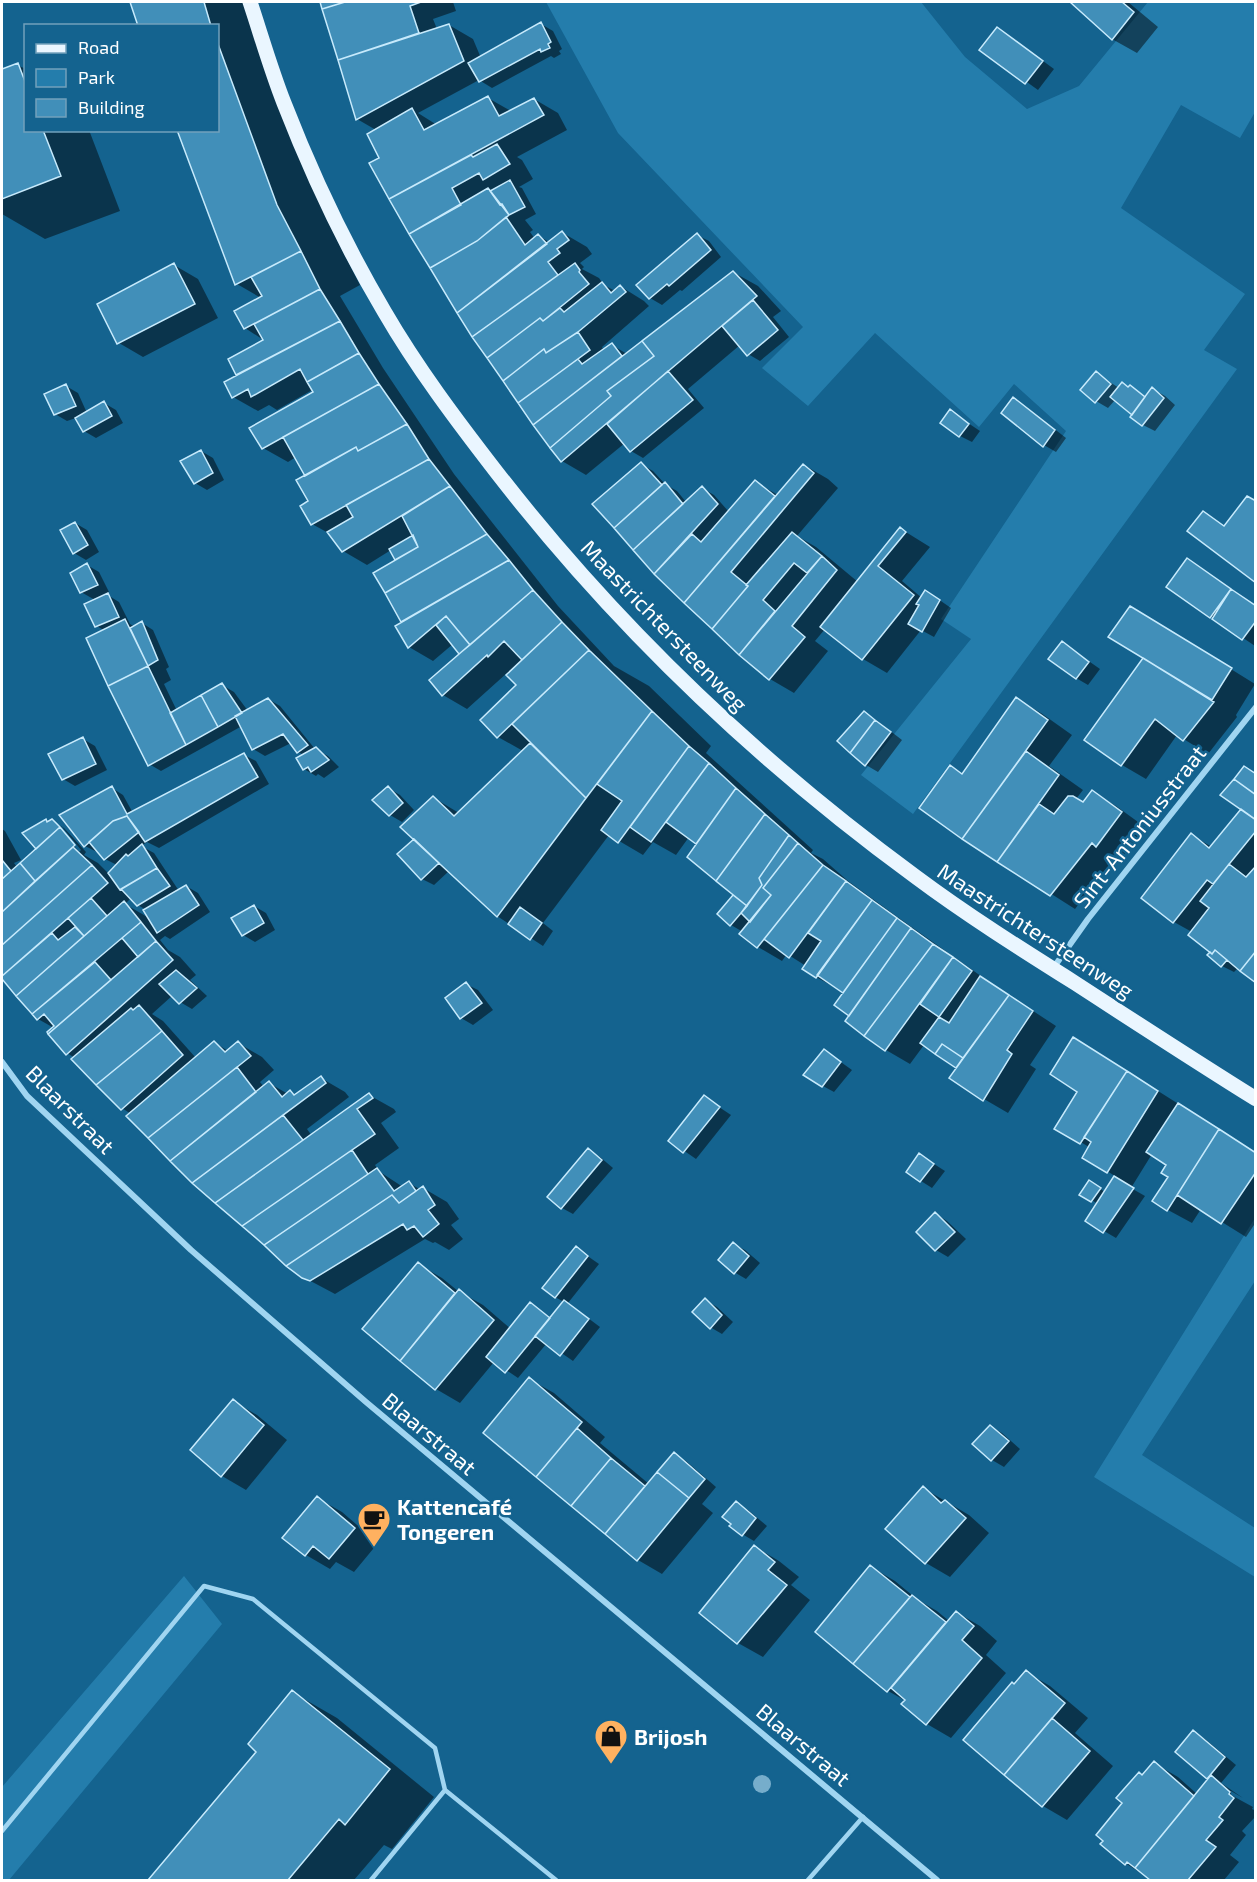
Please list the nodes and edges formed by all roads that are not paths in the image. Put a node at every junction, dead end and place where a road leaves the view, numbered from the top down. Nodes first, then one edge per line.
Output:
1 (250, 2) edge
2 (1256, 707) edge
3 (1053, 969) junction
4 (2, 1062) edge
5 (1256, 1100) edge
6 (446, 1790) junction
7 (863, 1817) junction
8 (2, 1831) edge
9 (371, 1881) edge
10 (556, 1881) edge
11 (808, 1881) edge
12 (937, 1881) edge

1 - 3 main road, Maastrichtersteenweg
2 - 3 street, Sint-Antoniusstraat
3 - 5 main road, Maastrichtersteenweg
4 - 7 street, Blaarstraat
6 - 8 lane
6 - 9 lane
6 - 10 lane
7 - 11 lane
7 - 12 street, Blaarstraat

